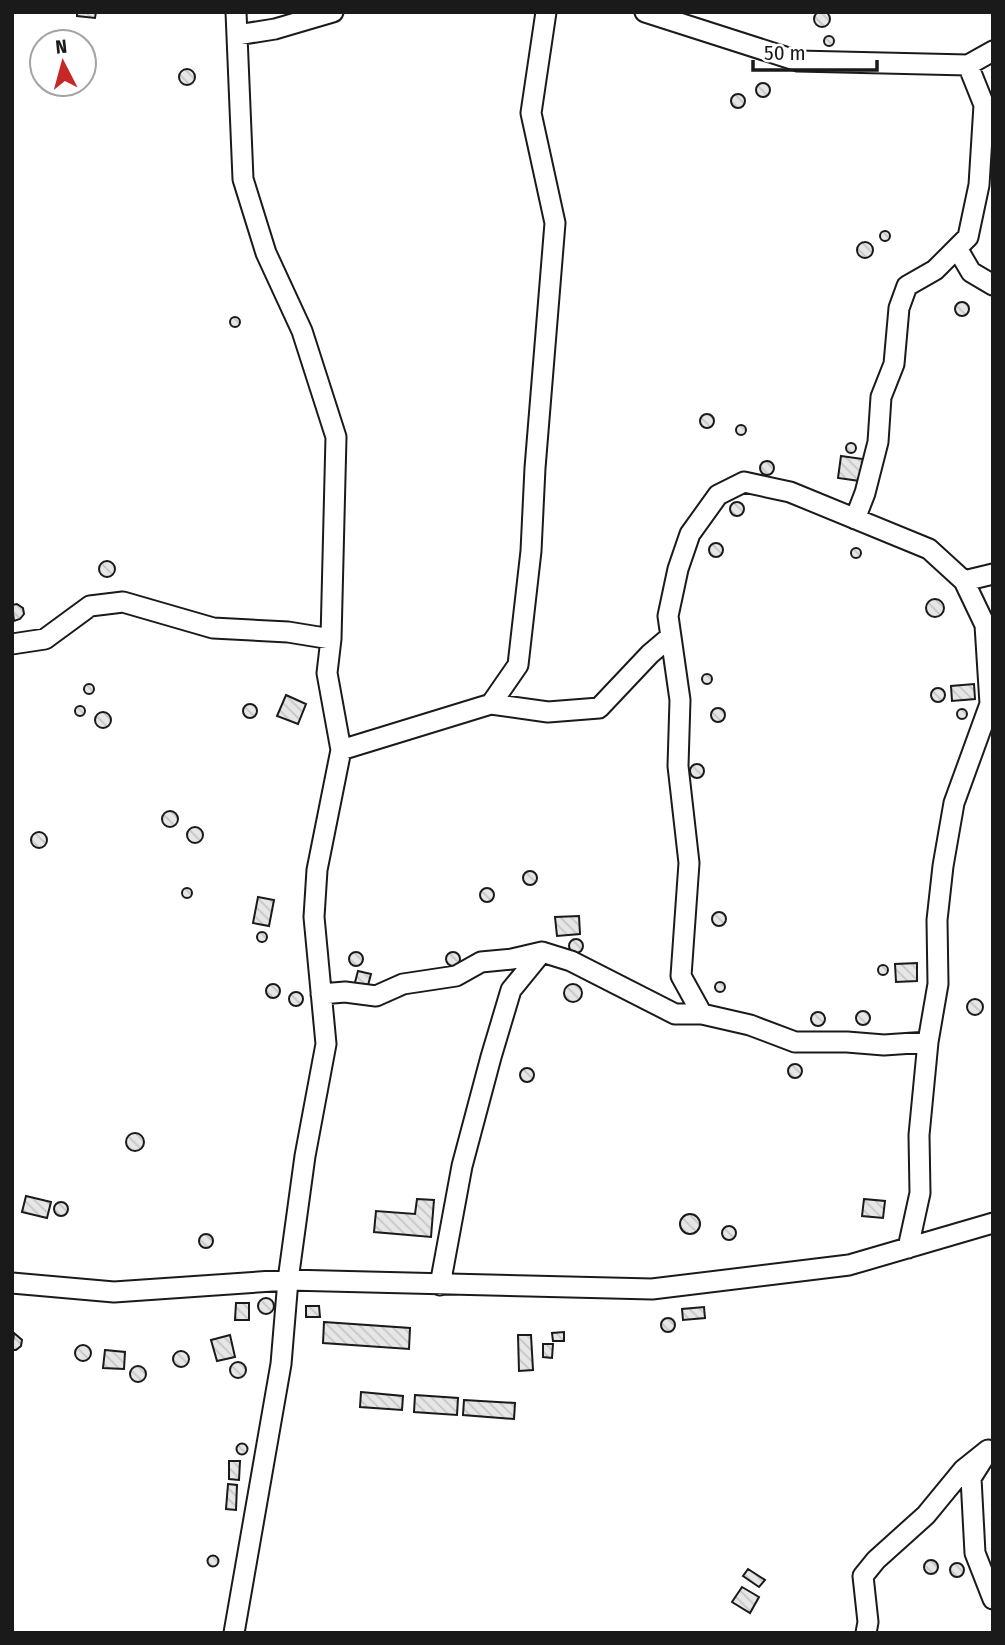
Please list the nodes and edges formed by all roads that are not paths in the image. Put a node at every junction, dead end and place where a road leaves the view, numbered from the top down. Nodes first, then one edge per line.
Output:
1 (236, 12) edge
2 (333, 12) edge
3 (546, 12) edge
4 (645, 12) edge
5 (237, 36) junction
6 (993, 51) edge
7 (968, 65) junction
8 (957, 248) junction
9 (993, 285) edge
10 (855, 519) junction
11 (993, 574) edge
12 (964, 581) junction
13 (670, 637) junction
14 (331, 639) junction
15 (12, 644) edge
16 (491, 704) junction
17 (341, 750) junction
18 (542, 952) junction
19 (321, 994) junction
20 (702, 1014) junction
21 (928, 1042) junction
22 (993, 1223) edge
23 (908, 1248) junction
24 (288, 1280) junction
25 (12, 1283) edge
26 (440, 1285) junction
27 (990, 1446) edge
28 (993, 1599) edge
29 (234, 1633) edge
30 (866, 1633) edge

1 - 5 street
2 - 5 street
3 - 16 street
4 - 7 street
5 - 14 street
6 - 7 street
7 - 8 street
8 - 9 street
8 - 10 street
10 - 12 street
10 - 13 street
11 - 12 street
12 - 21 street
13 - 16 street
13 - 20 street
14 - 15 street
14 - 17 street
16 - 17 street
17 - 19 street
18 - 19 street
18 - 20 street
18 - 26 street
19 - 24 street
20 - 21 street
21 - 23 street
22 - 23 street
23 - 26 street
24 - 25 street
24 - 26 street
24 - 29 street
27 - 28 street
27 - 30 street

